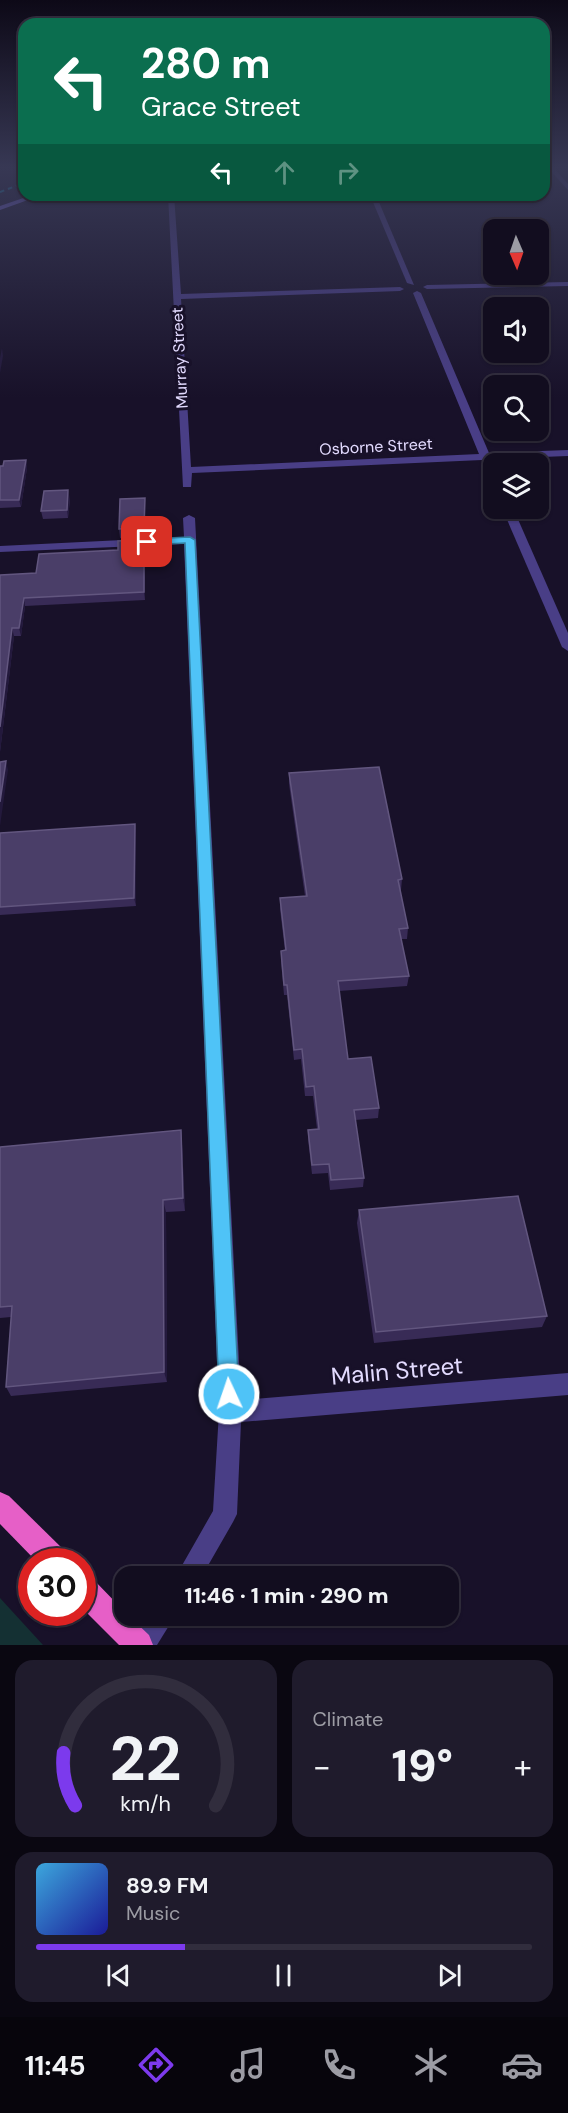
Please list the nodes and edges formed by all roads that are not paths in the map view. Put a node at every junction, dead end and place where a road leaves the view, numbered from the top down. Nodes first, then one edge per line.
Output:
1 (173, 245) edge
2 (394, 245) edge
3 (411, 283) junction
4 (568, 284) edge
5 (427, 287) junction
6 (400, 289) junction
7 (417, 294) junction
8 (176, 297) junction
9 (568, 453) edge
10 (483, 454) edge
11 (549, 454) edge
12 (483, 456) edge
13 (186, 470) junction
14 (187, 485) dead end
15 (189, 518) dead end
16 (512, 519) edge
17 (190, 540) junction
18 (0, 549) edge
19 (568, 647) edge
20 (568, 1384) edge
21 (230, 1412) junction
22 (0, 1505) edge
23 (42, 1548) edge
24 (194, 1566) edge
25 (96, 1602) edge
26 (154, 1626) edge
27 (140, 1645) edge

1 - 8 street, Murray Street
2 - 3 street
3 - 5 street
3 - 6 street
4 - 5 street
5 - 7 street
6 - 7 street
6 - 8 street
7 - 10 street
8 - 13 street, Murray Street
9 - 11 street, Osborne Street
12 - 13 street, Osborne Street
13 - 14 street, Murray Street
15 - 17 street
16 - 19 street
17 - 18 street
17 - 21 street
20 - 21 street, Malin Street
21 - 24 street
22 - 23 highway
25 - 27 highway
26 - 27 street

